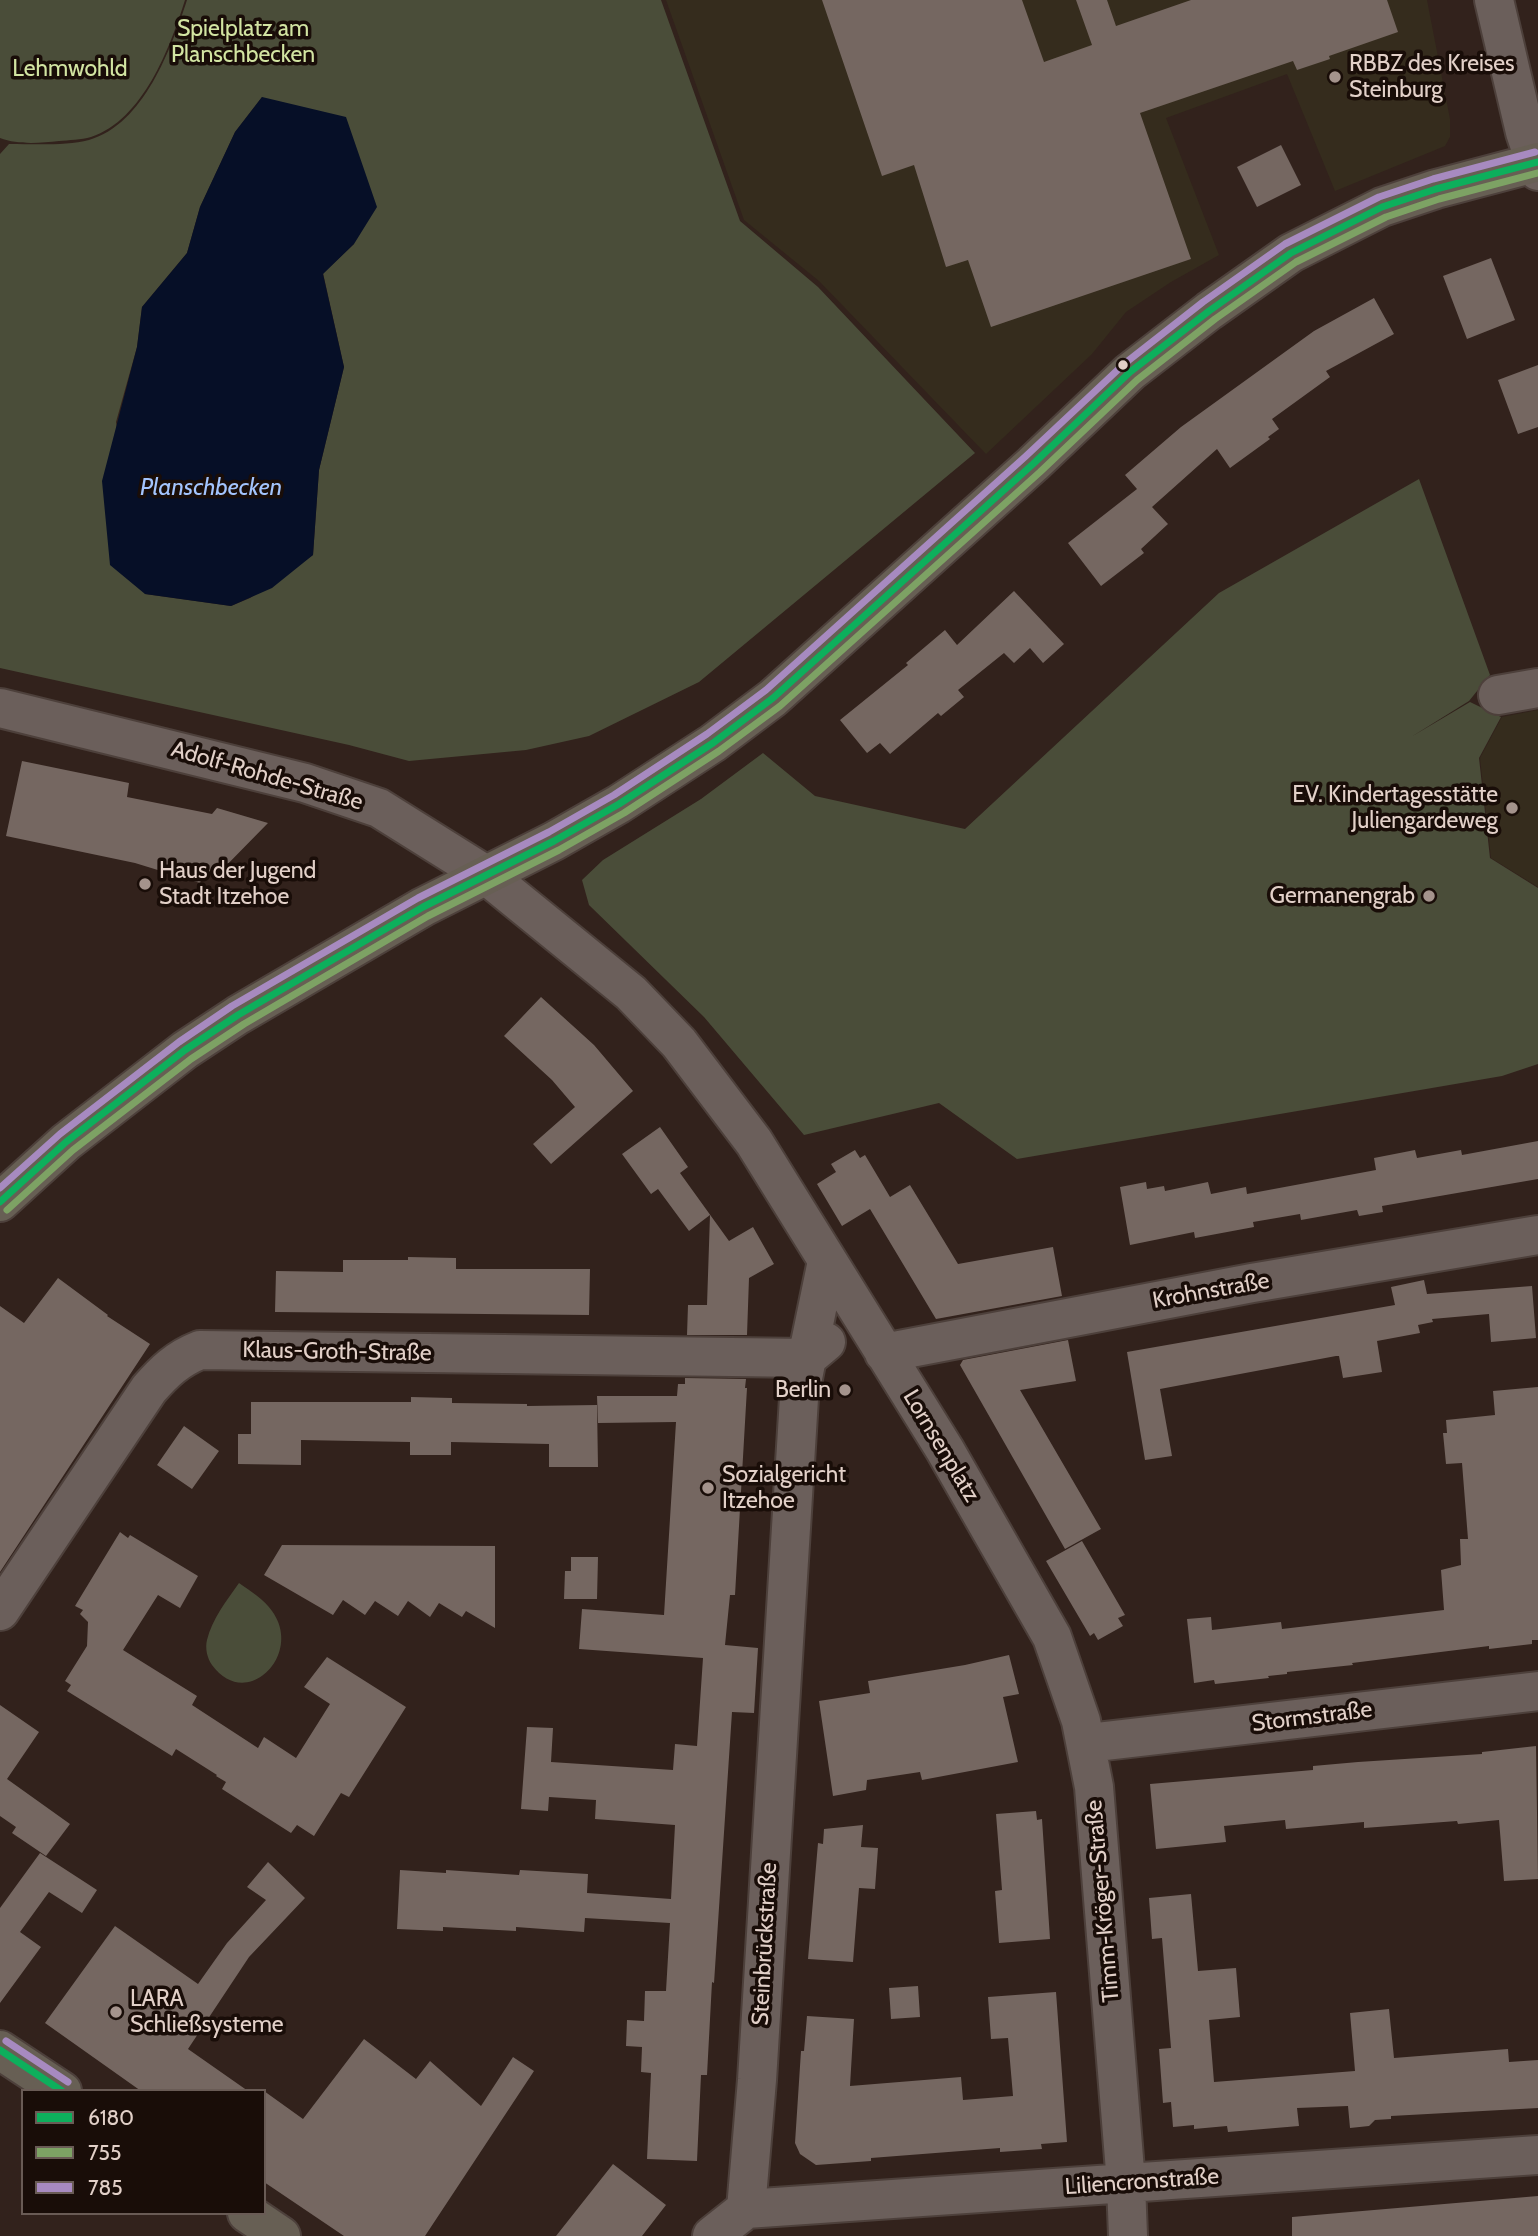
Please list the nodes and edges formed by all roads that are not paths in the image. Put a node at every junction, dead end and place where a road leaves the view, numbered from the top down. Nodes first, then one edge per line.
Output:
1 (1494, 0) edge
2 (1537, 165) edge
3 (1538, 688) edge
4 (1498, 695) dead end
5 (0, 708) edge
6 (486, 875) junction
7 (0, 1202) edge
8 (792, 1205) joint
9 (1538, 1235) edge
10 (827, 1261) junction
11 (860, 1314) junction
12 (884, 1353) junction
13 (807, 1358) junction
14 (1020, 1580) joint
15 (0, 1611) edge
16 (1538, 1692) edge
17 (1087, 1743) junction
18 (0, 2050) edge
19 (59, 2089) edge
20 (1538, 2155) edge
21 (1126, 2183) junction
22 (746, 2209) junction
23 (250, 2215) edge
24 (281, 2236) edge
25 (712, 2236) edge
26 (1128, 2236) edge

1 - 2 street
2 - 6 main road
3 - 4 street
5 - 6 street, Adolf-Rohde-Straße
6 - 7 main road
6 - 8 street, Adolf-Rohde-Straße
8 - 10 street, Lornsenplatz
9 - 12 street, Krohnstraße
10 - 11 street, Lornsenplatz
10 - 13 street
11 - 12 street, Lornsenplatz
11 - 13 street
12 - 14 street, Lornsenplatz
13 - 15 street, Klaus-Groth-Straße
13 - 22 street, Steinbrückstraße
14 - 17 street, Timm-Kröger-Straße
16 - 17 street, Stormstraße
17 - 21 street, Timm-Kröger-Straße
18 - 19 main road
20 - 21 street, Liliencronstraße
21 - 22 street, Liliencronstraße
21 - 26 street, Timm-Kröger-Straße
22 - 25 street
23 - 24 main road

